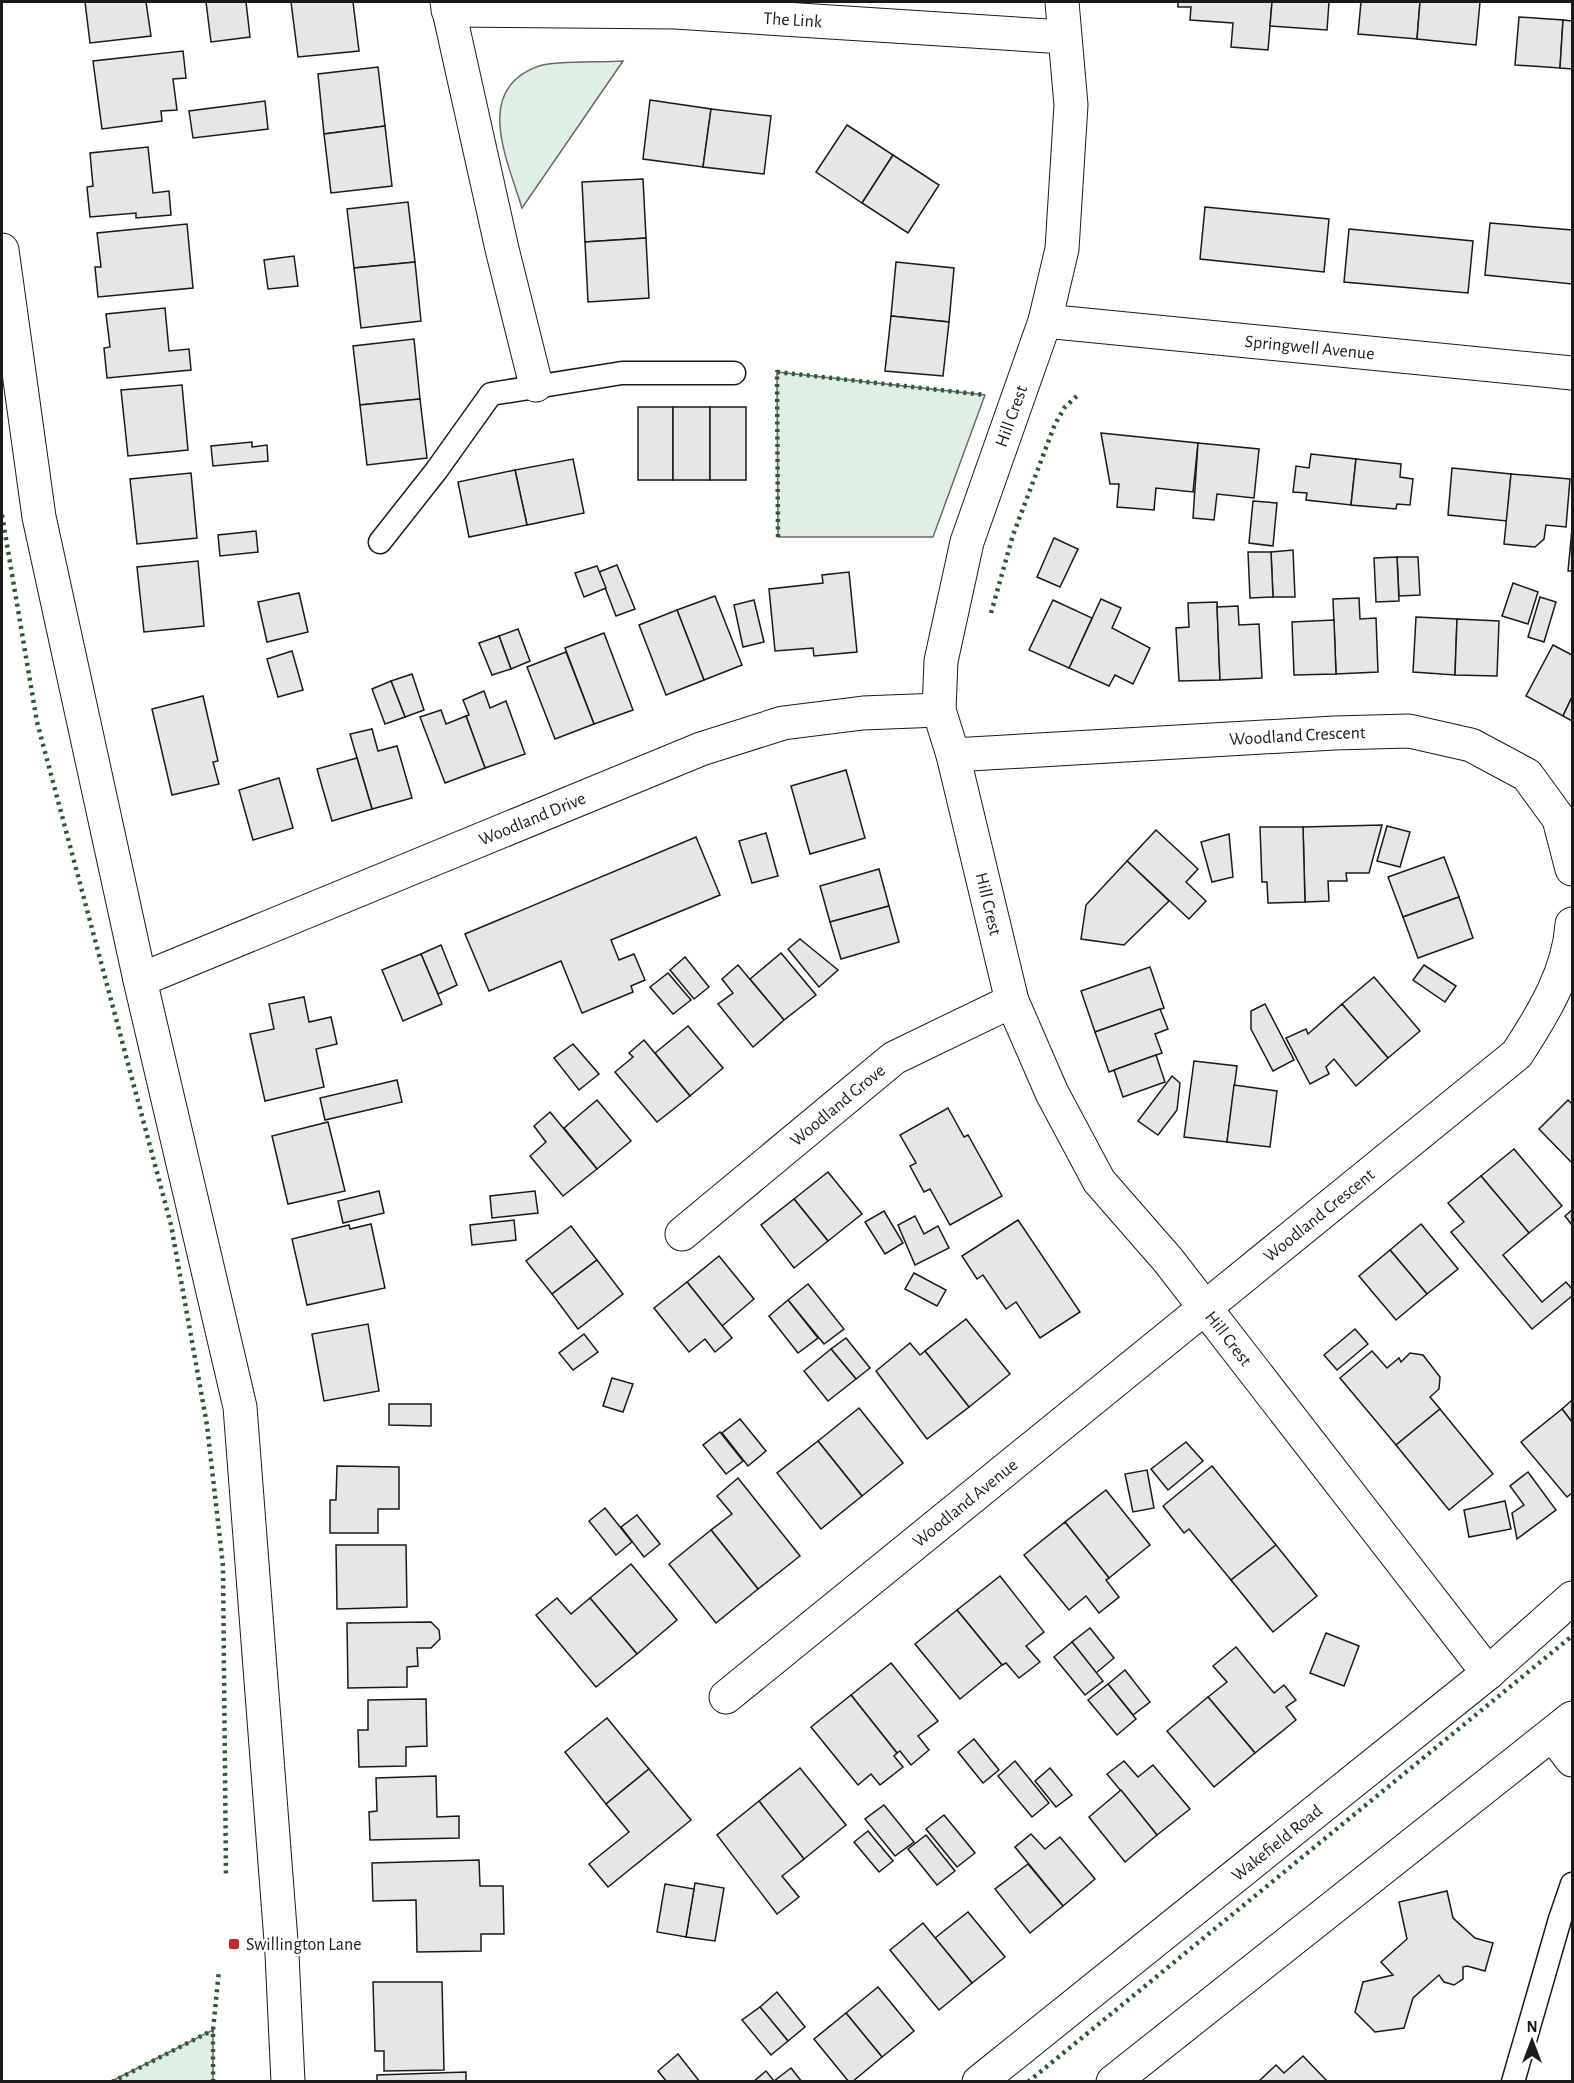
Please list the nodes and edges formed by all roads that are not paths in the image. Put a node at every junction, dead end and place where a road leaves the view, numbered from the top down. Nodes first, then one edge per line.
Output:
1 (1062, 2) edge
2 (448, 6) edge
3 (1064, 37) junction
4 (2, 250) edge
5 (1045, 321) junction
6 (734, 373) dead end
7 (1572, 373) edge
8 (536, 386) junction
9 (380, 542) dead end
10 (939, 710) junction
11 (953, 755) junction
12 (1572, 868) edge
13 (1572, 924) edge
14 (140, 980) junction
15 (1012, 1001) junction
16 (682, 1234) dead end
17 (1204, 1308) junction
18 (1572, 1598) edge
19 (1488, 1672) junction
20 (726, 1697) dead end
21 (1562, 1726) edge
22 (1572, 1760) edge
23 (1572, 1884) edge
24 (288, 2082) edge
25 (979, 2082) edge
26 (1113, 2082) edge
27 (1513, 2082) edge

1 - 3 street, Hill Crest
2 - 3 street, The Link
2 - 8 street, The Link
3 - 5 street, Hill Crest
4 - 14 street
5 - 7 street, Springwell Avenue
5 - 10 street, Hill Crest
6 - 8 lane
8 - 9 lane
10 - 11 street, Hill Crest
10 - 14 street, Woodland Drive
11 - 12 street, Woodland Crescent
11 - 15 street, Hill Crest
13 - 17 street, Woodland Crescent
14 - 24 street
15 - 16 street, Woodland Grove
15 - 17 street, Hill Crest
17 - 19 street, Hill Crest
17 - 20 street, Woodland Avenue
18 - 19 street, Wakefield Road
19 - 25 street, Wakefield Road
21 - 22 street
21 - 26 street
23 - 27 lane

